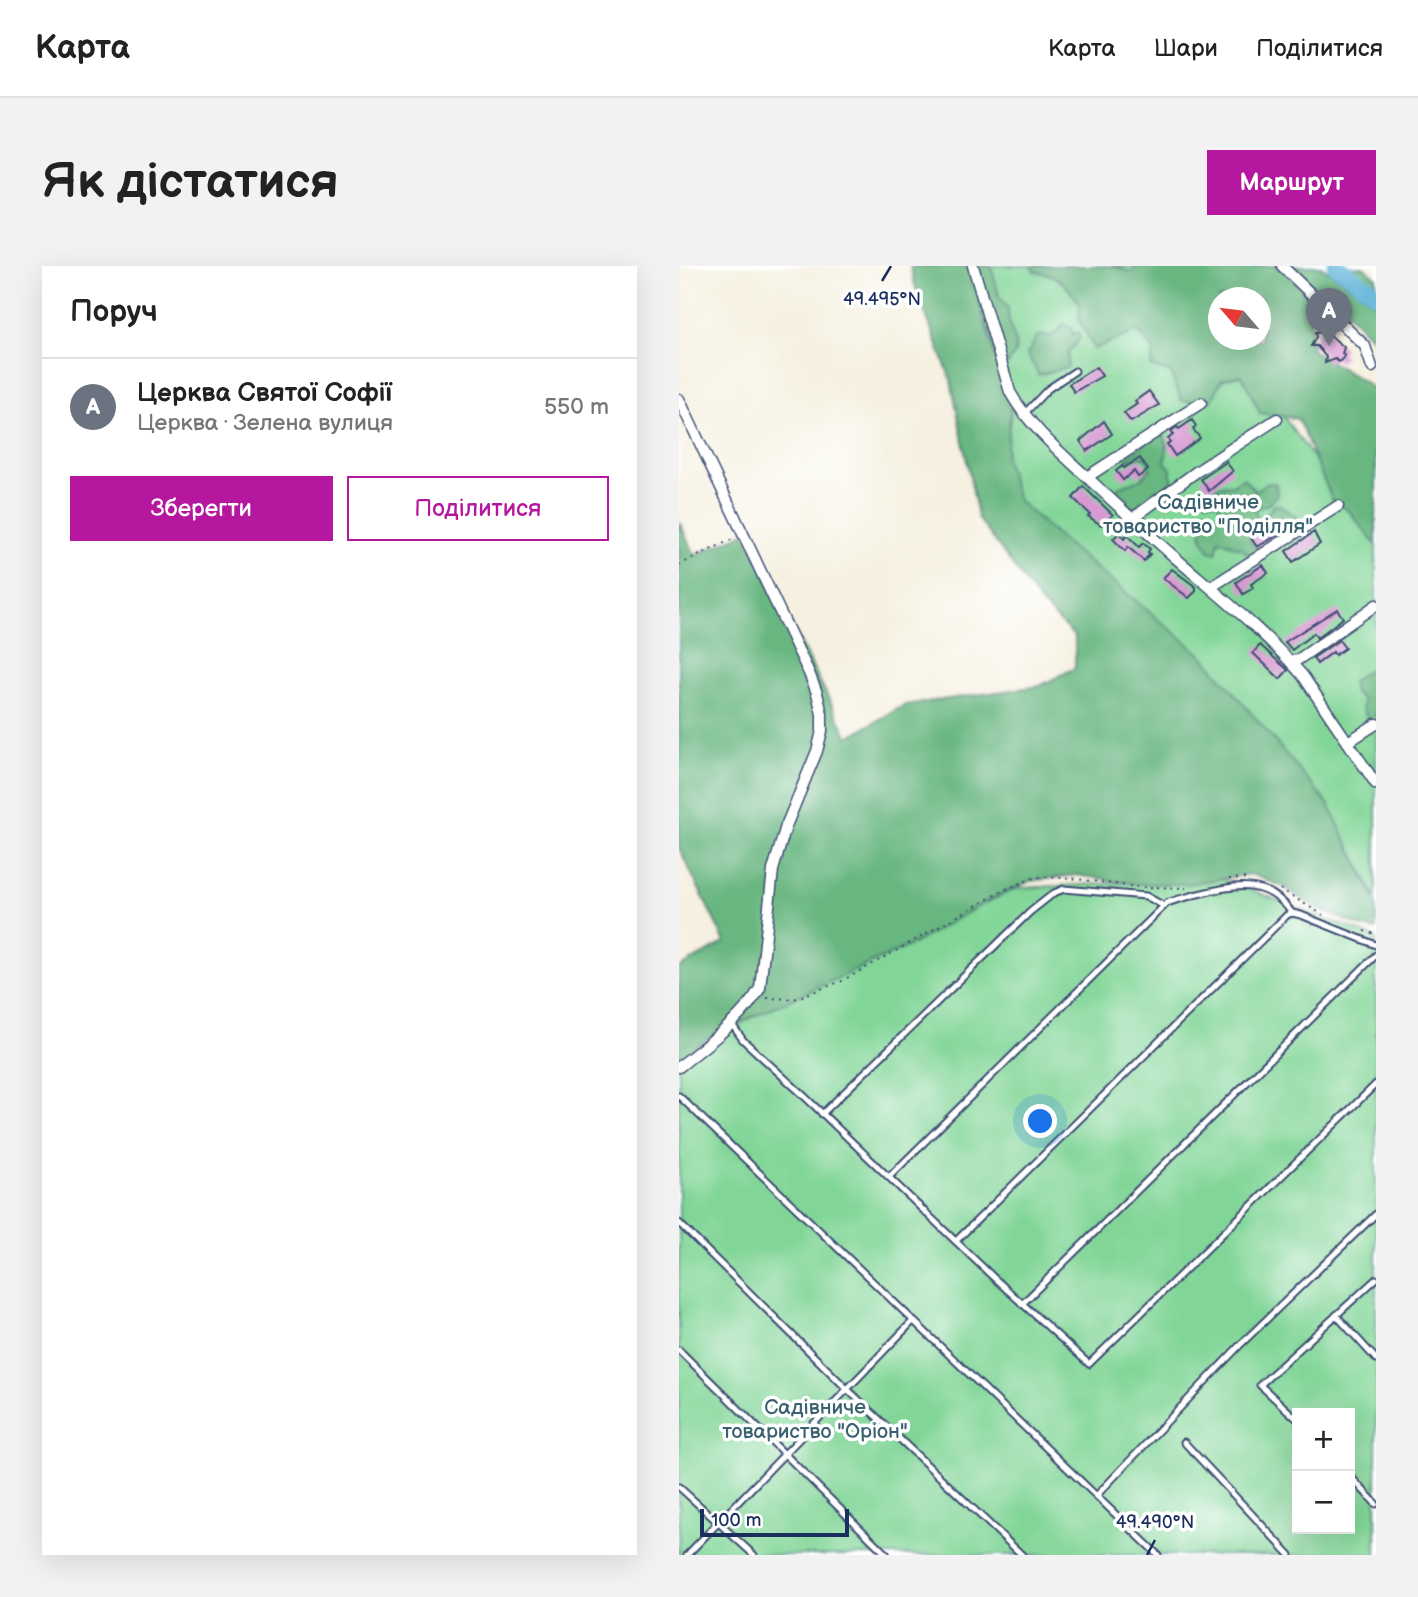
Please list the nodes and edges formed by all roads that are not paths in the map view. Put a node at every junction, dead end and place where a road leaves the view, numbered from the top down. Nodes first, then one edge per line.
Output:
1 (973, 266) edge
2 (1282, 266) edge
3 (1371, 367) dead end
4 (1075, 371) dead end
5 (679, 400) edge
6 (1201, 403) dead end
7 (1025, 413) junction
8 (1277, 419) dead end
9 (1087, 477) junction
10 (1338, 506) dead end
11 (1133, 518) junction
12 (1211, 587) junction
13 (1376, 605) edge
14 (1290, 661) junction
15 (1376, 724) edge
16 (1348, 743) junction
17 (1376, 784) edge
18 (1164, 906) junction
19 (1291, 913) junction
20 (1376, 945) edge
21 (1376, 955) edge
22 (731, 1023) junction
23 (679, 1067) edge
24 (1376, 1084) edge
25 (679, 1096) edge
26 (822, 1114) junction
27 (889, 1177) junction
28 (1376, 1214) edge
29 (679, 1223) edge
30 (956, 1241) junction
31 (1376, 1279) edge
32 (1023, 1304) junction
33 (1336, 1315) junction
34 (912, 1322) junction
35 (679, 1350) edge
36 (1376, 1359) edge
37 (848, 1390) junction
38 (1292, 1414) edge
39 (1184, 1442) dead end
40 (784, 1456) junction
41 (1355, 1481) edge
42 (679, 1487) edge
43 (1097, 1495) junction
44 (1376, 1504) edge
45 (719, 1523) junction
46 (687, 1555) edge
47 (754, 1555) edge
48 (887, 1555) edge
49 (1022, 1555) edge
50 (1158, 1555) edge
51 (1290, 1555) edge

1 - 7 street
2 - 3 street
4 - 7 lane
5 - 22 street
6 - 9 street
7 - 9 street
8 - 11 street
9 - 11 street
10 - 12 street
11 - 12 street
12 - 14 street
13 - 14 street
14 - 16 street
15 - 16 street
16 - 17 street
18 - 19 lane
18 - 26 lane
18 - 27 lane
19 - 20 lane
19 - 30 lane
21 - 32 lane
22 - 23 street
22 - 26 lane
24 - 32 lane
25 - 34 lane
26 - 27 lane
27 - 30 lane
28 - 43 lane
29 - 37 lane
30 - 32 lane
31 - 33 lane
33 - 36 lane
33 - 38 lane
34 - 37 lane
34 - 43 lane
35 - 40 lane
37 - 40 lane
37 - 49 lane
39 - 51 lane
40 - 45 lane
40 - 48 lane
41 - 44 lane
42 - 45 lane
43 - 50 lane
45 - 46 lane
45 - 47 lane

